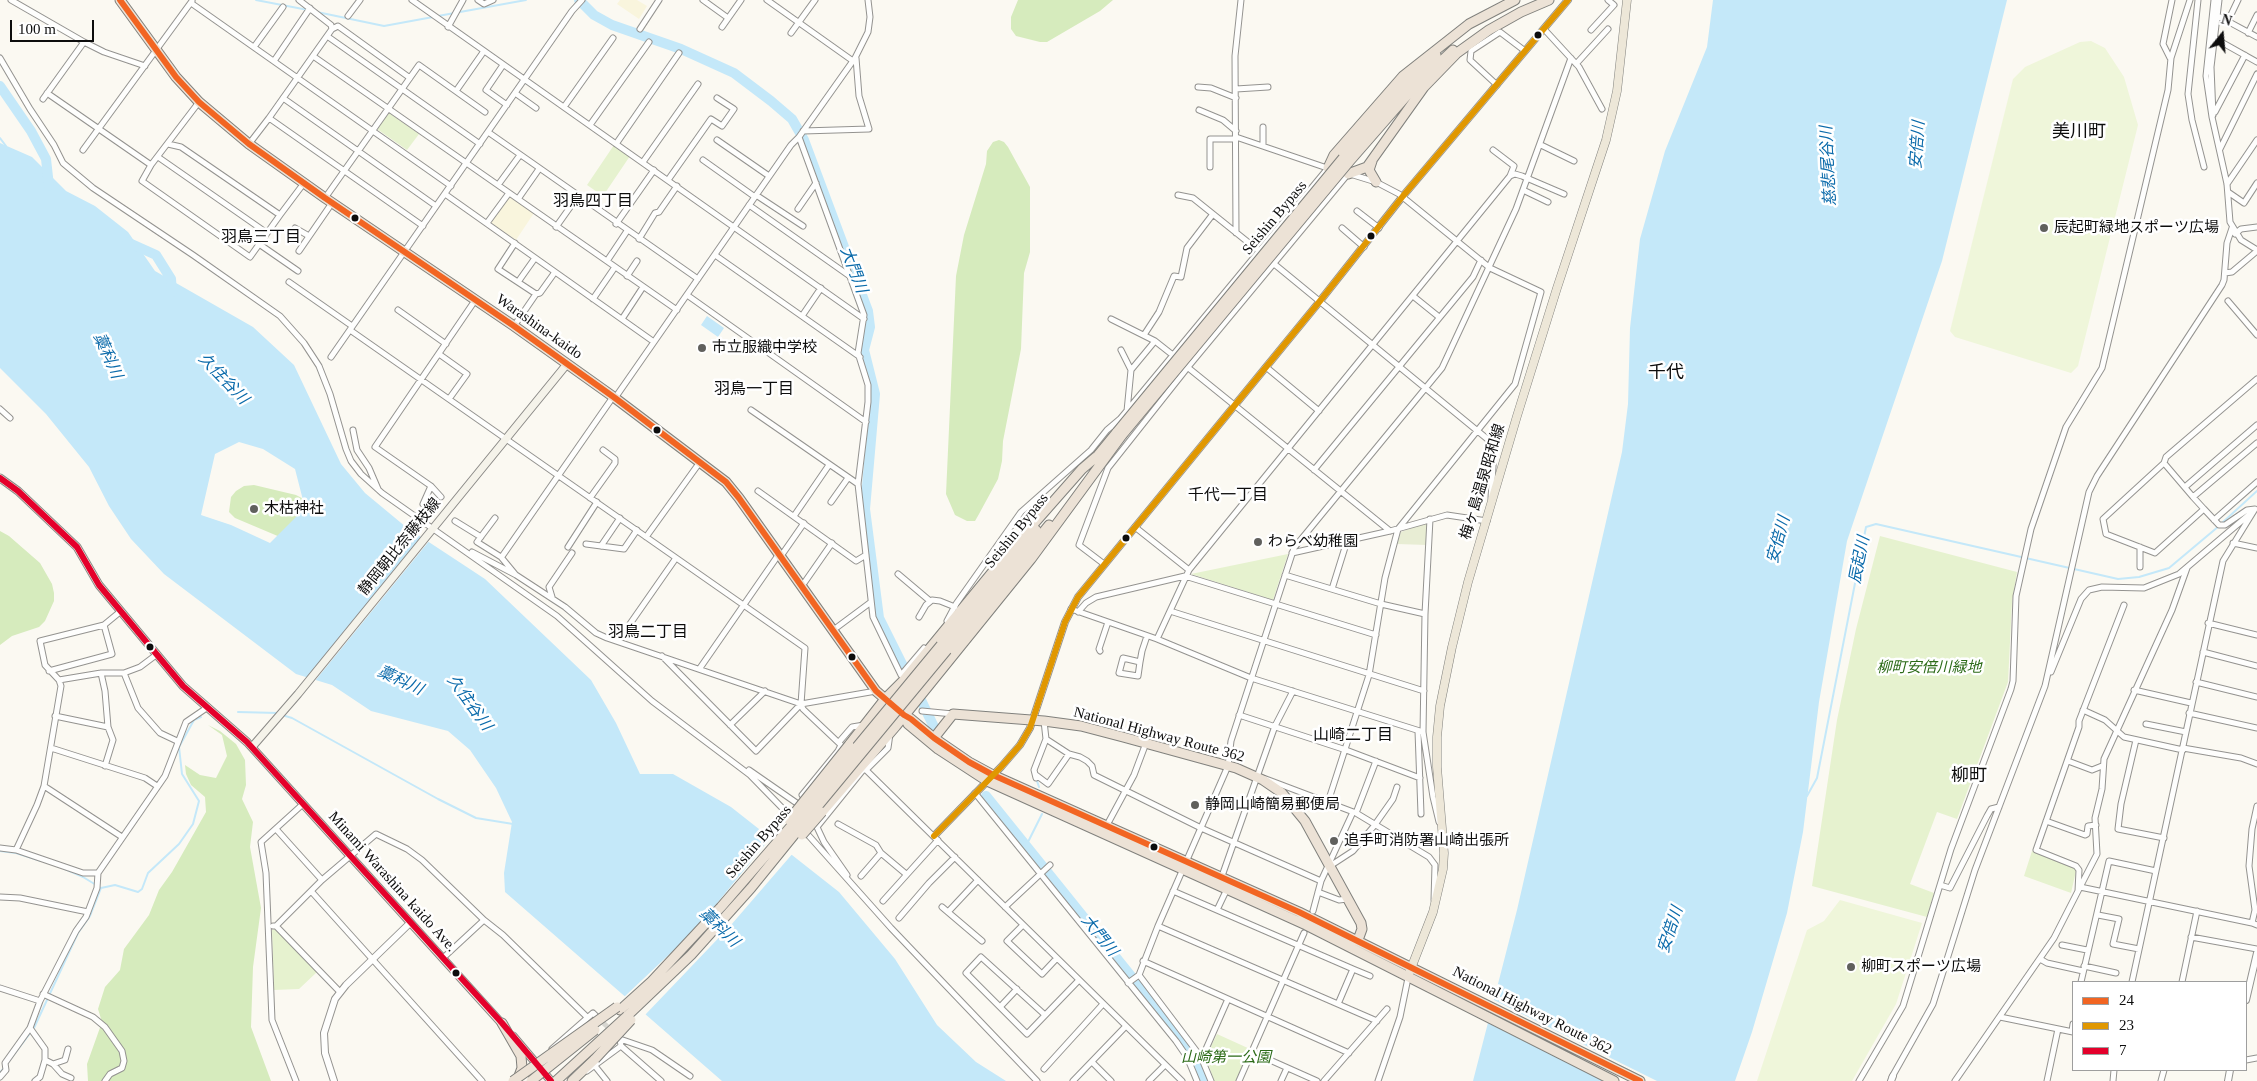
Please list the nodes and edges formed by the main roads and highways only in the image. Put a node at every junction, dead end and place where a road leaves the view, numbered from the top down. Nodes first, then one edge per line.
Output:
1 (120, 0) edge
2 (1515, 0) edge
3 (1523, 0) edge
4 (1543, 0) edge
5 (1549, 0) edge
6 (1626, 0) edge
7 (1346, 160) junction
8 (1372, 160) junction
9 (1328, 168) road end
10 (1348, 174) road end
11 (1376, 182) road end
12 (568, 364) junction
13 (1120, 434) junction
14 (1096, 457) junction
15 (0, 478) edge
16 (944, 648) junction
17 (885, 699) junction
18 (904, 715) junction
19 (934, 738) junction
20 (252, 747) junction
21 (990, 778) junction
22 (1185, 865) junction
23 (745, 879) junction
24 (751, 888) junction
25 (1358, 940) junction
26 (663, 968) junction
27 (1415, 968) junction
28 (669, 978) junction
29 (1411, 979) junction
30 (502, 1023) junction
31 (536, 1062) junction
32 (516, 1079) edge
33 (531, 1081) edge
34 (551, 1081) edge
35 (556, 1081) edge
36 (573, 1081) edge
37 (1614, 1081) edge
38 (1640, 1081) edge

1 - 12 highway, Warashina-kaido
2 - 9 highway
3 - 7 highway, Seishin Bypass
4 - 7 highway, Seishin Bypass
5 - 8 highway
6 - 27 main road, 梅ヶ島温泉昭和線
7 - 13 highway, Seishin Bypass, bridge
8 - 10 highway
8 - 11 highway
12 - 17 highway, Warashina-kaido
12 - 20 main road, 静岡朝比奈藤枝線
13 - 14 highway, Seishin Bypass
13 - 16 highway, Seishin Bypass
13 - 18 highway
14 - 16 highway, Seishin Bypass
14 - 17 highway
15 - 20 main road, Minami Warashina kaido Ave.
16 - 23 highway, Seishin Bypass, bridge
16 - 24 highway, Seishin Bypass, bridge
17 - 18 highway, Warashina-kaido
17 - 23 highway, bridge
18 - 19 highway, National Highway Route 362
18 - 21 highway, National Highway Route 362
18 - 24 highway, bridge
19 - 21 highway, National Highway Route 362
19 - 25 highway, National Highway Route 362
20 - 30 main road, Minami Warashina kaido Ave.
21 - 22 highway, National Highway Route 362
21 - 22 highway, National Highway Route 362
22 - 25 highway, National Highway Route 362
22 - 29 highway, National Highway Route 362
23 - 26 highway, Seishin Bypass
24 - 28 highway, Seishin Bypass
25 - 27 highway, National Highway Route 362
26 - 32 highway, bridge
26 - 33 highway, Seishin Bypass, bridge
27 - 29 main road, 梅ヶ島温泉昭和線
27 - 38 highway, National Highway Route 362
28 - 35 highway, Seishin Bypass, bridge
28 - 36 highway, bridge
29 - 37 highway, National Highway Route 362
30 - 31 main road, Minami Warashina kaido Ave.
30 - 32 highway
31 - 32 highway
31 - 34 main road, Minami Warashina kaido Ave.

